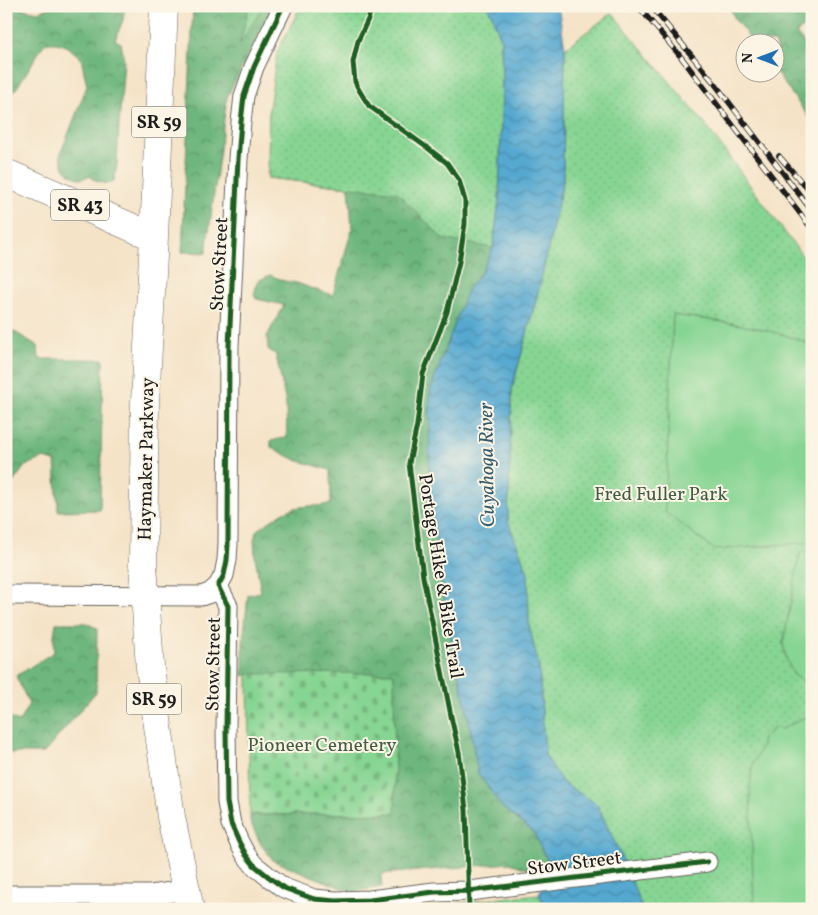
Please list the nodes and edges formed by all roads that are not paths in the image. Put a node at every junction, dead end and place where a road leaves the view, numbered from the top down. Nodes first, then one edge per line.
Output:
1 (164, 6) edge
2 (283, 6) edge
3 (6, 173) edge
4 (154, 237) junction
5 (218, 586) junction
6 (6, 595) edge
7 (145, 595) junction
8 (707, 862) dead end
9 (6, 895) edge
10 (188, 899) edge

1 - 4 main road, Haymaker Parkway / SR 59
2 - 5 street, Stow Street
3 - 4 main road, SR 43
4 - 7 main road, Haymaker Parkway / SR 59
5 - 7 street
5 - 8 street, Stow Street
6 - 7 street
7 - 10 main road, Haymaker Parkway / SR 59
9 - 10 street

